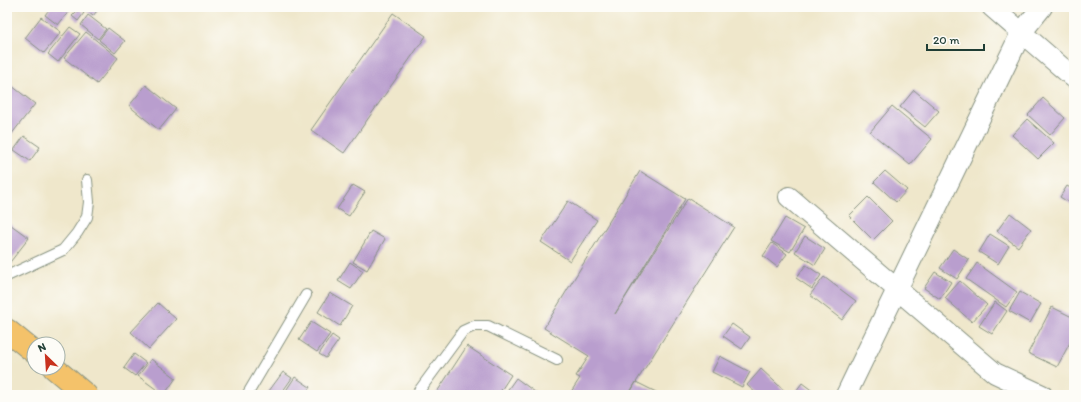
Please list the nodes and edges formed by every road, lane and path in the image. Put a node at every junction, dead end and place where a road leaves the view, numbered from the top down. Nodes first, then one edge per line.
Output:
1 (992, 7) edge
2 (1042, 7) edge
3 (1021, 33) junction
4 (1074, 78) edge
5 (87, 180) dead end
6 (789, 197) dead end
7 (7, 276) edge
8 (897, 291) junction
9 (306, 295) dead end
10 (7, 330) edge
11 (26, 345) edge
12 (557, 360) dead end
13 (63, 376) edge
14 (86, 395) edge
15 (247, 395) edge
16 (416, 395) edge
17 (846, 395) edge
18 (1042, 395) edge

1 - 3 street
2 - 3 street
3 - 4 street
3 - 8 street
5 - 7 lane
6 - 8 street
8 - 17 street
8 - 18 street
9 - 15 lane
10 - 11 main road
12 - 16 lane
13 - 14 main road

